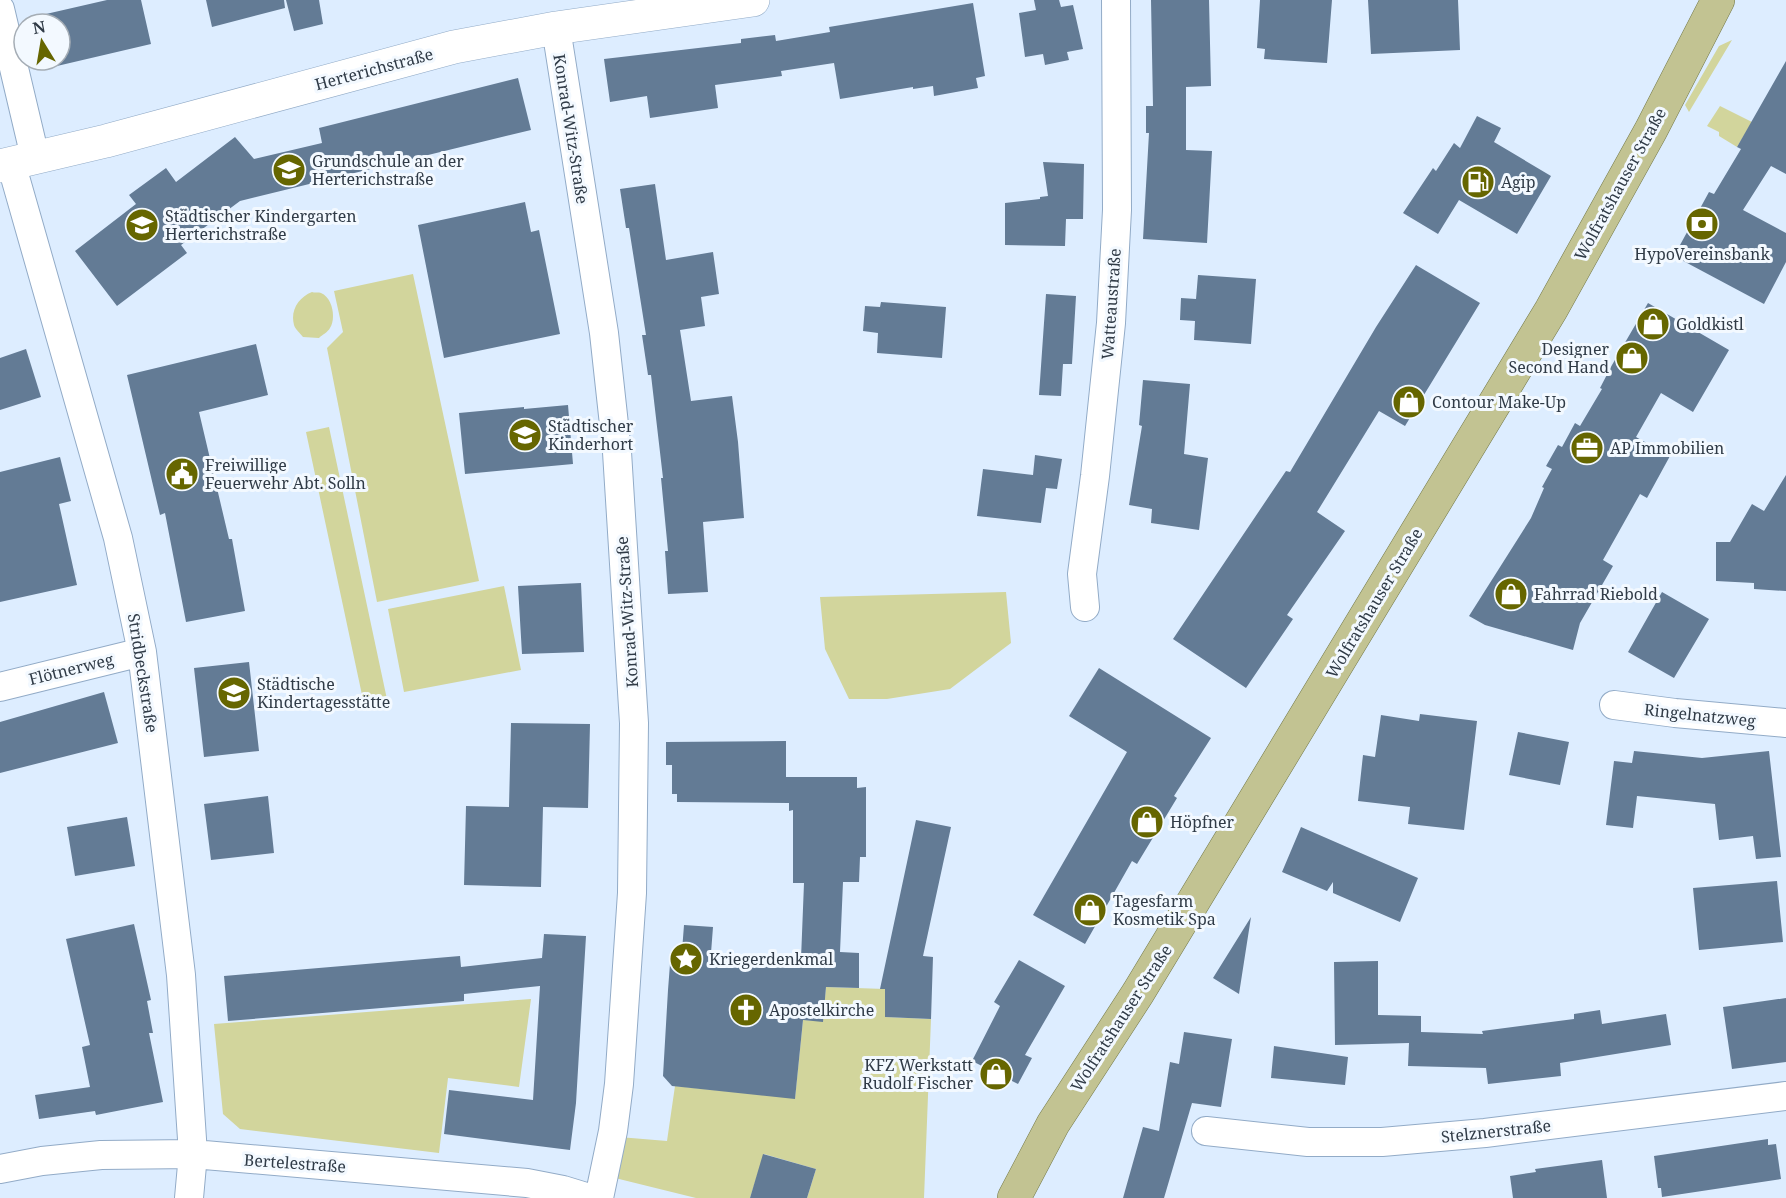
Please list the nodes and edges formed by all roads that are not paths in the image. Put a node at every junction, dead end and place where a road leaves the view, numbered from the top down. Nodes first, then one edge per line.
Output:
1 (753, 0) edge
2 (1116, 0) edge
3 (1718, 0) edge
4 (0, 9) edge
5 (555, 28) junction
6 (16, 162) edge
7 (1085, 607) dead end
8 (142, 652) junction
9 (0, 687) edge
10 (1614, 705) dead end
11 (1786, 723) edge
12 (1786, 1096) edge
13 (1206, 1131) dead end
14 (193, 1154) junction
15 (0, 1169) edge
16 (189, 1198) edge
17 (589, 1198) edge
18 (599, 1198) edge
19 (1014, 1198) edge

1 - 5 main road, Herterichstraße
2 - 7 street, Watteaustraße
3 - 19 main road, Wolfratshauser Straße
4 - 6 street, Stridbeckstraße
5 - 6 main road, Herterichstraße
5 - 18 street, Konrad-Witz-Straße
6 - 8 street, Stridbeckstraße
8 - 9 street, Flötnerweg
8 - 14 street, Stridbeckstraße
10 - 11 street, Ringelnatzweg
12 - 13 street, Stelznerstraße
14 - 15 street, Bertelestraße
14 - 16 street, Stridbeckstraße
14 - 17 street, Bertelestraße

